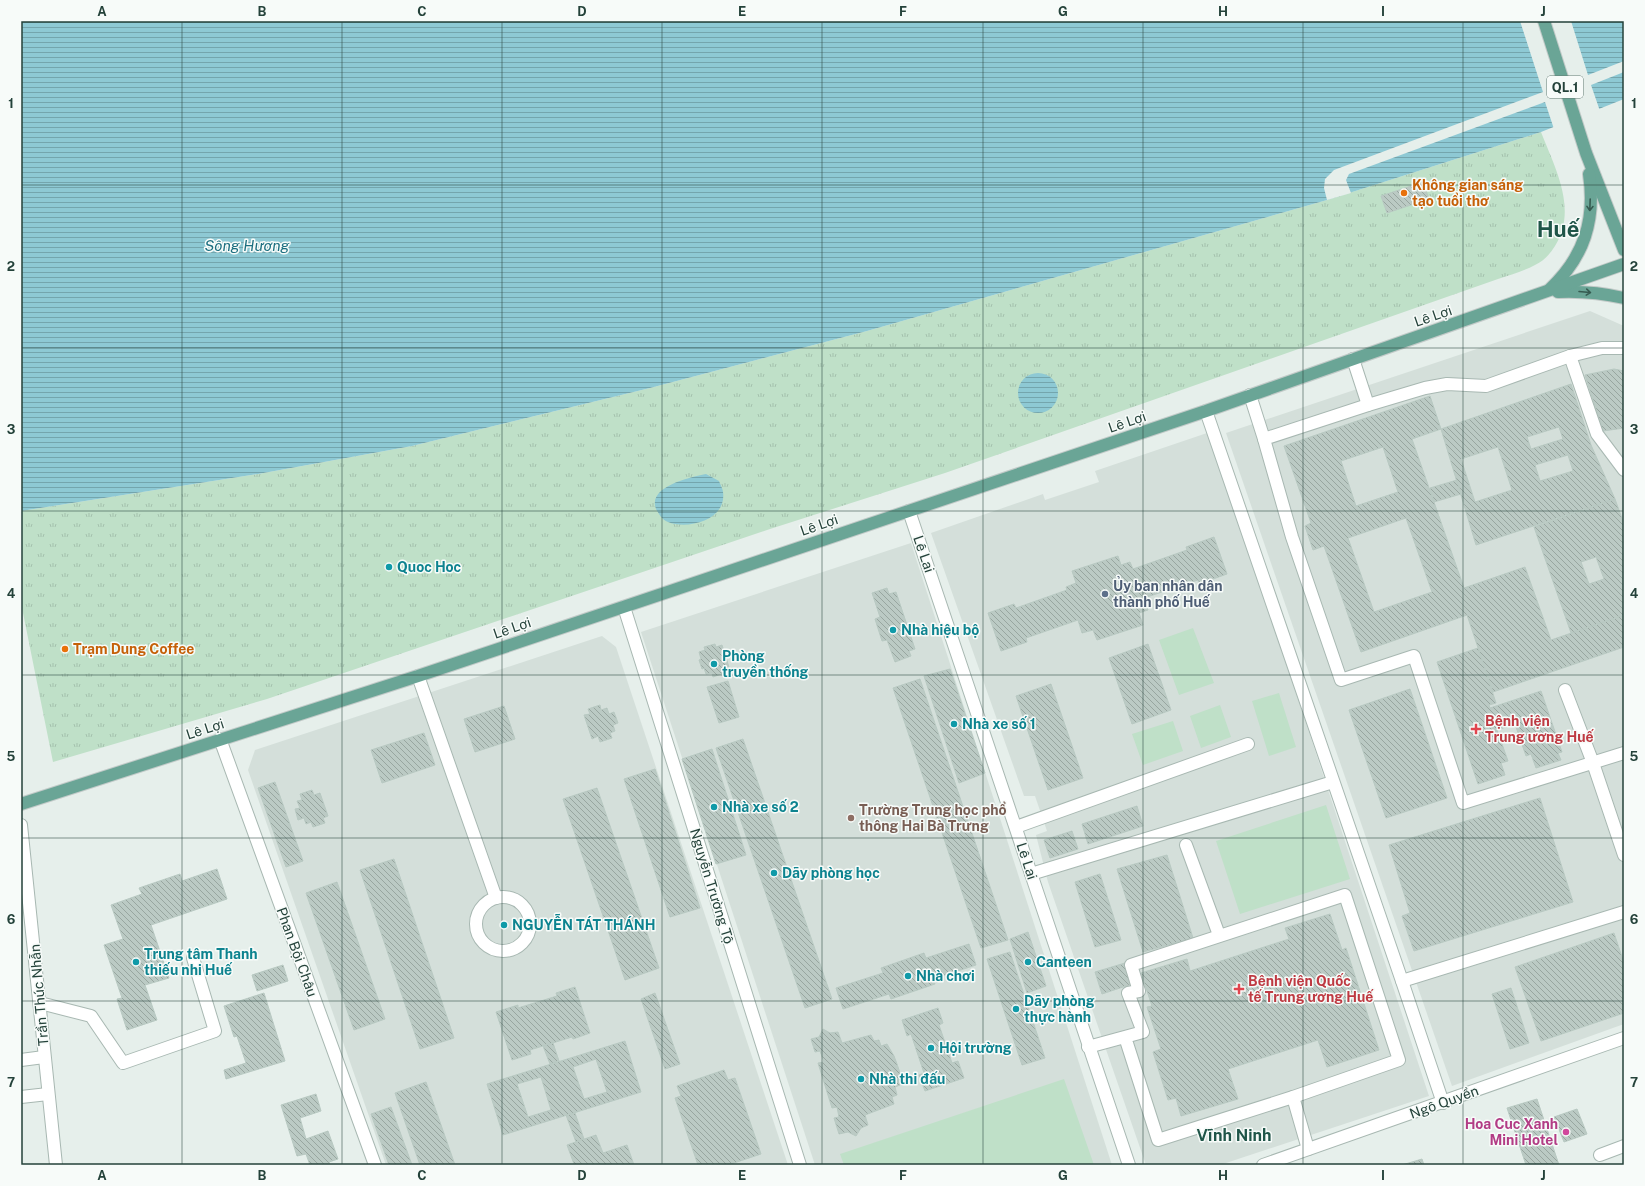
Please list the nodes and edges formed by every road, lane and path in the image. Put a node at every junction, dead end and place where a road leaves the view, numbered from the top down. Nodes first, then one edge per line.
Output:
1 (1544, 21) edge
2 (1586, 153) junction
3 (1624, 250) edge
4 (1624, 264) edge
5 (1546, 292) junction
6 (1624, 298) edge
7 (1624, 348) edge
8 (1570, 356) junction
9 (1354, 359) junction
10 (1250, 395) junction
11 (1368, 405) junction
12 (1206, 411) junction
13 (1264, 440) junction
14 (1624, 470) edge
15 (909, 511) junction
16 (624, 607) junction
17 (418, 676) junction
18 (1565, 690) dead end
19 (220, 739) junction
20 (1248, 744) dead end
21 (1624, 753) edge
22 (1593, 763) junction
23 (1333, 782) junction
24 (21, 804) edge
25 (21, 825) edge
26 (1016, 827) junction
27 (1186, 844) dead end
28 (1624, 855) edge
29 (1031, 874) junction
30 (496, 898) junction
31 (1624, 912) edge
32 (1219, 935) junction
33 (193, 958) dead end
34 (1402, 981) junction
35 (40, 1003) junction
36 (1125, 1037) junction
37 (1624, 1038) edge
38 (1088, 1047) junction
39 (44, 1057) junction
40 (21, 1060) edge
41 (48, 1094) junction
42 (21, 1097) edge
43 (1293, 1097) junction
44 (1443, 1103) junction
45 (1624, 1146) edge
46 (1308, 1149) junction
47 (1600, 1155) dead end
48 (56, 1165) edge
49 (375, 1165) edge
50 (800, 1165) edge
51 (1129, 1165) edge
52 (1263, 1165) edge

1 - 2 main road, QL.1
2 - 3 main road, QL.1
2 -> 5 main road
4 - 5 main road, Lê Lợi
5 -> 6 main road
5 - 9 main road, Lê Lợi
7 - 8 street
8 - 11 street
8 - 14 street
9 - 10 main road, Lê Lợi
9 - 11 street
10 - 12 main road, Lê Lợi
10 - 13 street
11 - 13 street
12 - 15 main road, Lê Lợi
12 - 23 street
13 - 22 street
15 - 16 main road, Lê Lợi
15 - 26 street, Lê Lai
16 - 17 main road, Lê Lợi
16 - 50 street, Nguyễn Trường Tộ
17 - 19 main road, Lê Lợi
17 - 30 street
18 - 22 street
19 - 24 main road, Lê Lợi
19 - 49 street, Phan Bội Châu
20 - 26 street
21 - 22 street
22 - 28 street
23 - 29 street
23 - 34 street
25 - 35 street, Trần Thúc Nhẫn
26 - 29 street, Lê Lai
27 - 32 street
29 - 38 street, Lê Lai
30 - 30 street
31 - 34 street
32 - 36 street
32 - 43 street
33 - 35 street
34 - 44 street
35 - 39 street, Trần Thúc Nhẫn
36 - 38 street
36 - 43 street
37 - 44 street, Ngô Quyền
38 - 51 street, Lê Lai
39 - 40 street
39 - 41 street, Trần Thúc Nhẫn
41 - 42 street
41 - 48 street, Trần Thúc Nhẫn
43 - 46 street
44 - 46 street, Ngô Quyền
45 - 47 street
46 - 52 street, Ngô Quyền

